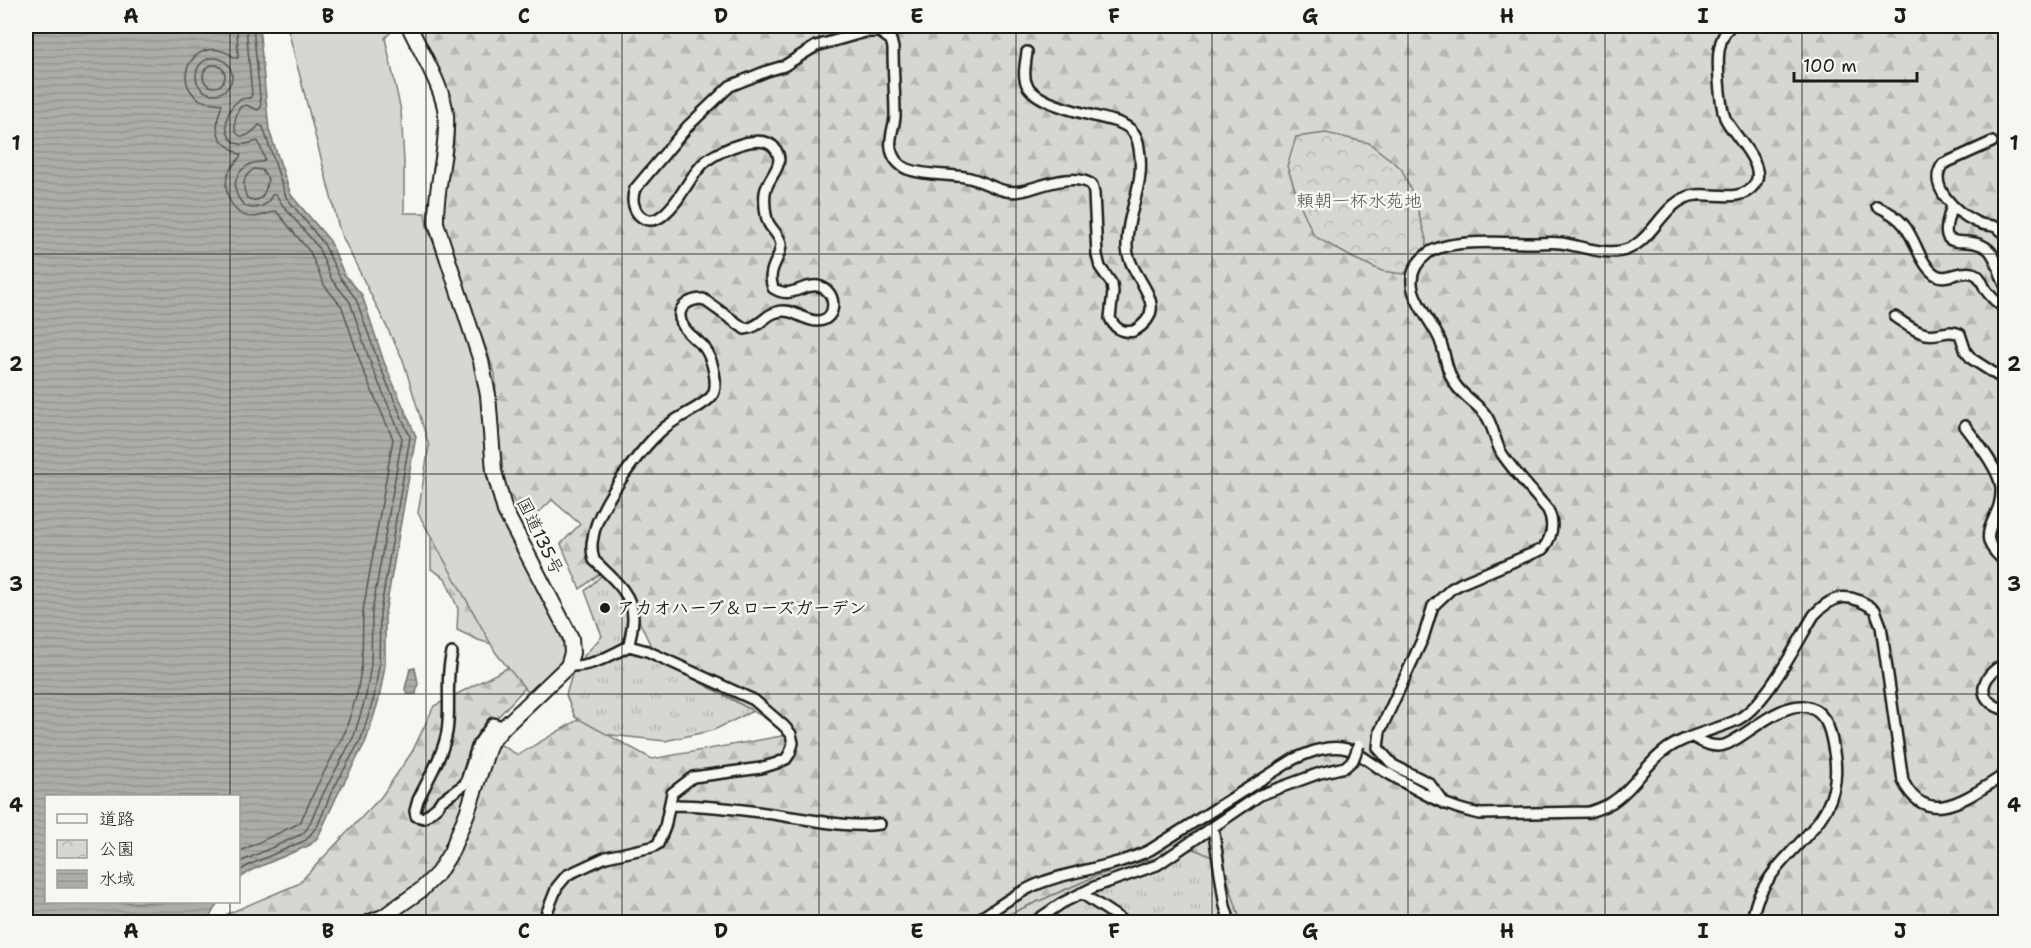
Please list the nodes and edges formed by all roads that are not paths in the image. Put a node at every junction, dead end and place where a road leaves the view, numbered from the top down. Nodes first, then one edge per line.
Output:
1 (409, 26) edge
2 (1730, 26) edge
3 (1028, 52) dead end
4 (1992, 141) dead end
5 (1877, 206) dead end
6 (1952, 206) junction
7 (2006, 235) edge
8 (2006, 287) edge
9 (2006, 310) edge
10 (1895, 317) dead end
11 (2006, 381) edge
12 (1965, 426) dead end
13 (2006, 562) edge
14 (629, 646) junction
15 (452, 653) dead end
16 (2006, 663) edge
17 (568, 666) junction
18 (2006, 710) edge
19 (504, 727) junction
20 (1693, 737) junction
21 (1359, 745) dead end
22 (2006, 774) edge
23 (1445, 804) junction
24 (670, 805) junction
25 (880, 824) dead end
26 (1213, 827) junction
27 (1082, 893) junction
28 (370, 922) edge
29 (543, 922) edge
30 (974, 922) edge
31 (1034, 922) edge
32 (1125, 922) edge
33 (1230, 922) edge
34 (1751, 922) edge

1 - 17 highway, 国道135号
2 - 23 street
3 - 14 street
4 - 6 street
5 - 9 street
6 - 7 street
6 - 8 street
10 - 11 street
12 - 13 street
14 - 17 street
14 - 24 street
15 - 19 street
16 - 18 street
17 - 19 highway
19 - 28 highway
20 - 22 street
20 - 23 street
20 - 34 street
21 - 26 street, bridge
23 - 30 street
24 - 25 street
24 - 29 street
26 - 27 street
26 - 33 street
27 - 31 street
27 - 32 street

